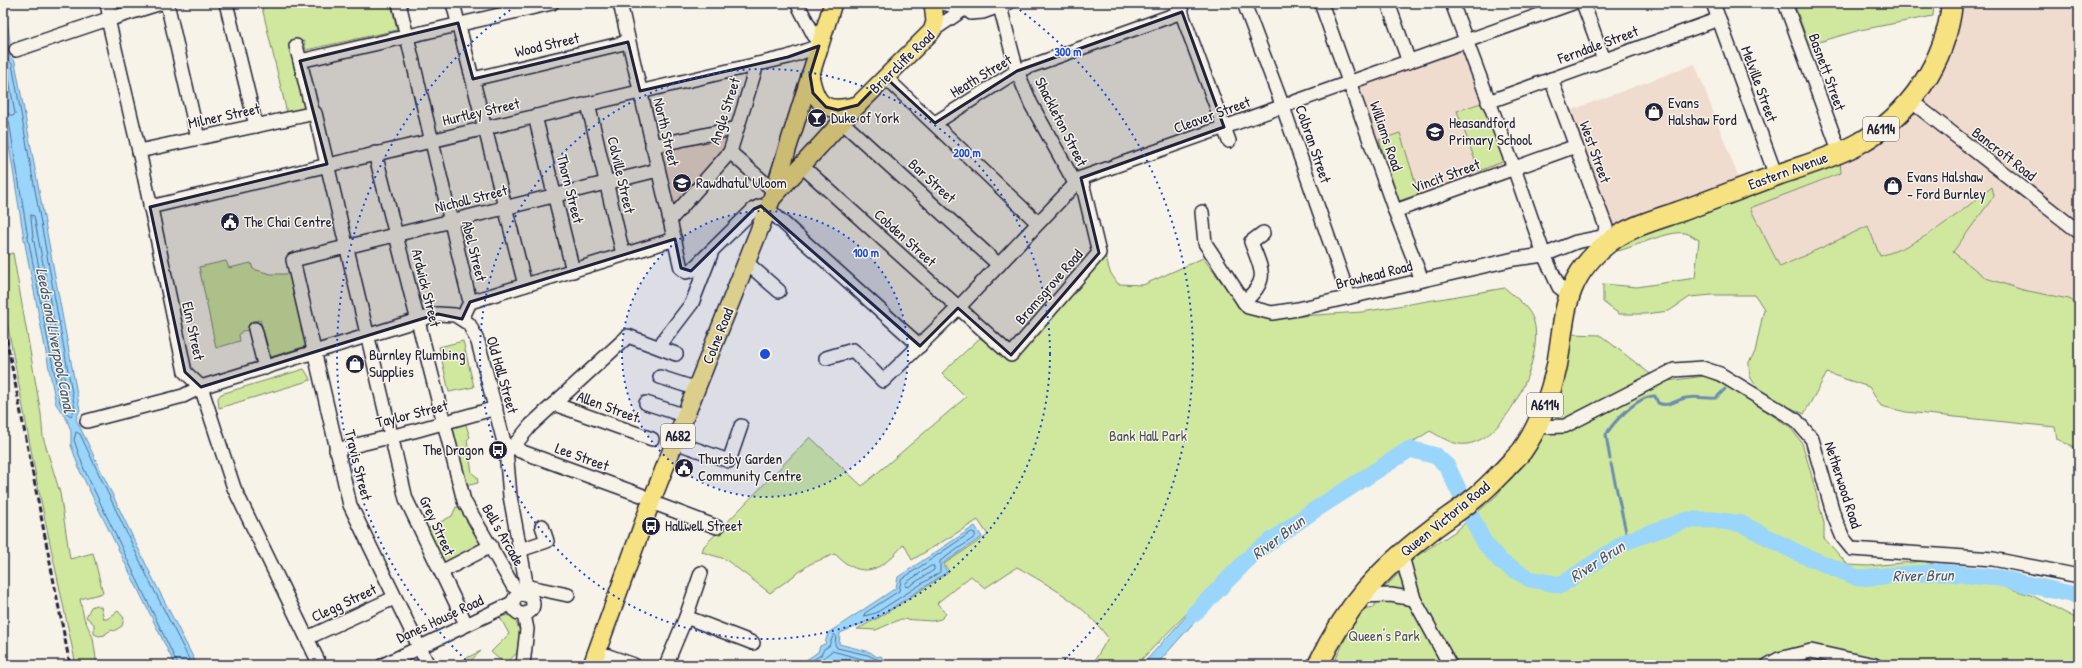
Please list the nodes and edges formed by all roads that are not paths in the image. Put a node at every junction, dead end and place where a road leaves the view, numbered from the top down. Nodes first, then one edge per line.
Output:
1 (107, 3) edge
2 (161, 3) edge
3 (167, 3) edge
4 (226, 3) edge
5 (399, 3) edge
6 (453, 3) edge
7 (552, 3) edge
8 (620, 3) edge
9 (797, 3) edge
10 (833, 3) edge
11 (933, 3) edge
12 (941, 3) edge
13 (1244, 3) edge
14 (1321, 3) edge
15 (1388, 3) edge
16 (1452, 3) edge
17 (1573, 3) edge
18 (1583, 3) edge
19 (1713, 3) edge
20 (1785, 3) edge
21 (1952, 3) edge
22 (1003, 4) edge
23 (970, 5) edge
24 (1180, 8) edge
25 (109, 19) junction
26 (1718, 19) junction
27 (458, 24) junction
28 (932, 31) junction
29 (406, 36) junction
30 (1466, 41) junction
31 (628, 42) junction
32 (820, 44) junction
33 (296, 46) dead end
34 (16, 50) dead end
35 (1604, 60) junction
36 (300, 61) junction
37 (1408, 62) junction
38 (757, 64) junction
39 (1018, 71) junction
40 (810, 75) junction
41 (885, 76) junction
42 (472, 79) junction
43 (1551, 79) junction
44 (1350, 82) junction
45 (640, 92) junction
46 (1911, 101) junction
47 (1488, 102) junction
48 (588, 104) junction
49 (858, 104) junction
50 (1282, 106) junction
51 (314, 113) junction
52 (535, 116) junction
53 (842, 122) junction
54 (935, 124) junction
55 (256, 126) junction
56 (1224, 127) junction
57 (485, 128) junction
58 (737, 128) junction
59 (198, 138) junction
60 (432, 140) junction
61 (1229, 141) dead end
62 (652, 146) junction
63 (1576, 146) junction
64 (139, 151) junction
65 (730, 152) junction
66 (375, 153) junction
67 (1840, 153) junction
68 (327, 164) junction
69 (802, 166) junction
70 (1514, 168) junction
71 (658, 170) junction
72 (1776, 176) junction
73 (1078, 181) junction
74 (607, 182) junction
75 (555, 195) junction
76 (771, 199) junction
77 (150, 207) junction
78 (505, 207) junction
79 (1395, 211) junction
80 (1202, 212) dead end
81 (671, 218) junction
82 (450, 221) junction
83 (1038, 223) junction
84 (2079, 232) edge
85 (1263, 233) dead end
86 (396, 235) junction
87 (1607, 238) junction
88 (675, 239) junction
89 (345, 247) junction
90 (712, 250) junction
91 (623, 254) junction
92 (1544, 255) junction
93 (293, 260) joint
94 (747, 263) junction
95 (1000, 265) junction
96 (573, 271) junction
97 (1422, 280) junction
98 (525, 285) junction
99 (779, 291) dead end
100 (1571, 291) junction
101 (1350, 297) junction
102 (470, 302) junction
103 (1244, 302) junction
104 (958, 308) junction
105 (462, 319) junction
106 (418, 320) junction
107 (255, 329) dead end
108 (985, 333) joint
109 (368, 336) junction
110 (663, 341) dead end
111 (920, 346) junction
112 (315, 353) junction
113 (676, 354) dead end
114 (826, 358) dead end
115 (265, 368) junction
116 (660, 377) dead end
117 (201, 387) junction
118 (697, 389) junction
119 (646, 403) dead end
120 (554, 404) junction
121 (496, 408) junction
122 (686, 416) junction
123 (87, 421) dead end
124 (444, 423) junction
125 (741, 426) dead end
126 (1535, 427) junction
127 (391, 436) junction
128 (652, 439) dead end
129 (675, 442) junction
130 (510, 447) junction
131 (336, 450) junction
132 (646, 499) junction
133 (464, 501) joint
134 (542, 526) dead end
135 (717, 528) dead end
136 (491, 546) junction
137 (520, 550) junction
138 (1401, 553) junction
139 (441, 572) junction
140 (701, 573) dead end
141 (2079, 576) edge
142 (521, 589) junction
143 (568, 595) dead end
144 (1360, 596) junction
145 (394, 598) junction
146 (1414, 599) junction
147 (512, 603) junction
148 (524, 615) junction
149 (686, 617) junction
150 (466, 624) junction
151 (307, 638) junction
152 (753, 643) dead end
153 (419, 647) junction
154 (595, 658) edge
155 (522, 664) edge
156 (320, 665) edge
157 (383, 665) edge
158 (428, 665) edge
159 (634, 665) edge
160 (666, 665) edge
161 (1318, 665) edge
162 (1450, 665) edge
163 (1768, 665) edge
164 (1874, 665) edge

1 - 25 street, Elm Street
2 - 25 street
3 - 59 street
4 - 55 street
5 - 29 street, Abel Street
6 - 27 street
7 - 27 street
8 - 31 street, North Street
9 - 32 street
10 - 32 main road, Colne Road / A682
11 - 28 main road
12 - 23 street
13 - 50 street, Colbran Street
14 - 44 street, Williams Road
15 - 37 street
16 - 30 street
17 - 30 street, Cleaver Street
18 - 35 street
19 - 26 street, Melville Street
20 - 67 street, Basnett Street
21 - 46 highway, Eastern Avenue / A6114
22 - 23 street
22 - 39 street, Shackleton Street
23 - 28 street, Briercliffe Road
24 - 39 street, Heath Street
24 - 56 street
25 - 34 street
25 - 64 street, Elm Street
26 - 35 street, Ferndale Street
26 - 72 street, Melville Street
27 - 29 street
27 - 42 street
28 - 41 main road, Briercliffe Road / A682
29 - 36 street
29 - 60 street, Abel Street
30 - 37 street, Cleaver Street
30 - 47 street
31 - 42 street, Wood Street
31 - 45 street, North Street
32 - 38 street, Hurtley Street
32 - 40 main road, Colne Road / A682
33 - 36 street, Grey Street
35 - 43 street, Ferndale Street
36 - 51 street, Grey Street
37 - 44 street, Cleaver Street
38 - 45 street, Hurtley Street
38 - 58 street, Angle Street
39 - 54 street, Heath Street
39 - 73 street, Shackleton Street
40 - 49 main road, A682
40 - 76 main road, Colne Road / A682
41 - 49 main road, Briercliffe Road / A682
41 - 54 street
42 - 57 street
43 - 47 street, Ferndale Street
43 - 63 street, West Street
44 - 50 street, Cleaver Street
44 - 79 street, Williams Road
45 - 48 street, Hurtley Street
45 - 62 street, North Street
46 - 67 highway, Eastern Avenue / A6114
46 - 84 street, Bancroft Road
47 - 70 street
48 - 52 street, Hurtley Street
48 - 74 street, Colville Street
49 - 53 main road, Briercliffe Road / A682
50 - 56 street, Cleaver Street
50 - 101 street, Colbran Street
51 - 55 street, Milner Street
51 - 68 street, Grey Street
52 - 57 street, Hurtley Street
52 - 75 street, Thorn Street
53 - 69 main road, Briercliffe Road / A682
53 - 95 street, Bar Street
54 - 83 street
55 - 59 street, Milner Street
56 - 61 street
56 - 73 street, Cleaver Street
57 - 60 street, Hurtley Street
57 - 78 street
58 - 62 street
58 - 65 street, Angle Street
59 - 64 street, Milner Street
60 - 66 street, Hurtley Street
60 - 82 street, Abel Street
62 - 71 street, North Street
63 - 70 street, Vincit Street
63 - 87 street, West Street
64 - 77 street, Elm Street
65 - 76 street
65 - 81 street, Angle Street
66 - 68 street, Hurtley Street
66 - 86 street, Ardwick Street
67 - 72 highway, Eastern Avenue / A6114
68 - 77 street, Hurtley Street
68 - 89 street, Grey Street
69 - 76 main road, Briercliffe Road / A682
69 - 104 street, Cobden Street
70 - 79 street, Vincit Street
70 - 92 street
71 - 74 street, Nicholl Street
71 - 81 street, North Street
72 - 87 highway, Eastern Avenue / A6114
73 - 83 street, Cleaver Street
73 - 108 street, Bromsgrove Road
74 - 75 street, Nicholl Street
74 - 91 street, Colville Street
75 - 78 street, Nicholl Street
75 - 96 street, Thorn Street
76 - 90 street
76 - 94 main road, Colne Road / A682
76 - 111 street
77 - 117 street, Elm Street
78 - 82 street, Nicholl Street
78 - 98 street
79 - 97 street, Williams Road
80 - 103 street
81 - 88 street, North Street
82 - 86 street, Nicholl Street
82 - 102 street, Abel Street
83 - 95 street, Cleaver Street
85 - 103 street
86 - 89 street, Nicholl Street
86 - 106 street, Ardwick Street
87 - 92 street, Browhead Road
87 - 100 highway, Eastern Avenue / A6114
88 - 90 street, North Street
88 - 91 street
89 - 93 street, Nicholl Street
89 - 109 street, Grey Street
90 - 110 street
91 - 96 street
92 - 97 street, Browhead Road
92 - 100 street
93 - 112 street, Travis Street
94 - 99 street
94 - 118 main road, Colne Road / A682
95 - 104 street, Cleaver Street
96 - 98 street
97 - 101 street, Browhead Road
98 - 102 street
100 - 126 highway, Queen Victoria Road / A6114
101 - 103 street, Browhead Road
102 - 105 street, Abel Street
104 - 108 street, Cobden Street
104 - 111 street, Cleaver Street
105 - 106 street
105 - 121 street, Old Hall Street
106 - 109 street
106 - 124 street, Ardwick Street
107 - 115 street
109 - 112 street
109 - 127 street, Grey Street
111 - 114 street, Cleaver Street
112 - 115 street
112 - 131 street, Travis Street
113 - 120 street
115 - 117 street
116 - 118 street
117 - 123 street
117 - 151 street, Elm Street
118 - 122 main road, Colne Road / A682
119 - 122 street
120 - 128 street, Allen Street
120 - 130 street
121 - 124 street, Taylor Street
121 - 130 street, Old Hall Street
122 - 129 main road, Colne Road / A682
124 - 127 street, Taylor Street
124 - 133 street, Ardwick Street
125 - 129 street
126 - 138 highway, Queen Victoria Road / A6114
126 - 141 street, Netherwood Road
127 - 131 street, Taylor Street
127 - 139 street, Grey Street
129 - 132 main road, Colne Road / A682
130 - 132 street, Lee Street
130 - 137 street, Old Hall Street
131 - 145 street, Travis Street
132 - 135 street
132 - 154 main road, Colne Road / A682
133 - 136 street, Bell's Arcade
134 - 137 street
136 - 139 street
136 - 142 street, Bell's Arcade
137 - 142 street, Old Hall Street
138 - 144 highway, Queen Victoria Road / A6114
138 - 146 street
139 - 150 street, Grey Street
140 - 149 street
142 - 143 street
142 - 147 street
142 - 148 street
144 - 146 street
144 - 161 highway, Queen Victoria Road / A6114
145 - 151 street, Clegg Street
145 - 153 street, Travis Street
146 - 162 street
147 - 148 street
147 - 150 street, Danes House Road
148 - 155 street
149 - 152 street
149 - 160 street
150 - 153 street, Danes House Road
151 - 156 street, Elm Street
153 - 157 street, Danes House Road
153 - 158 street, Travis Street
154 - 159 street
163 - 164 street

